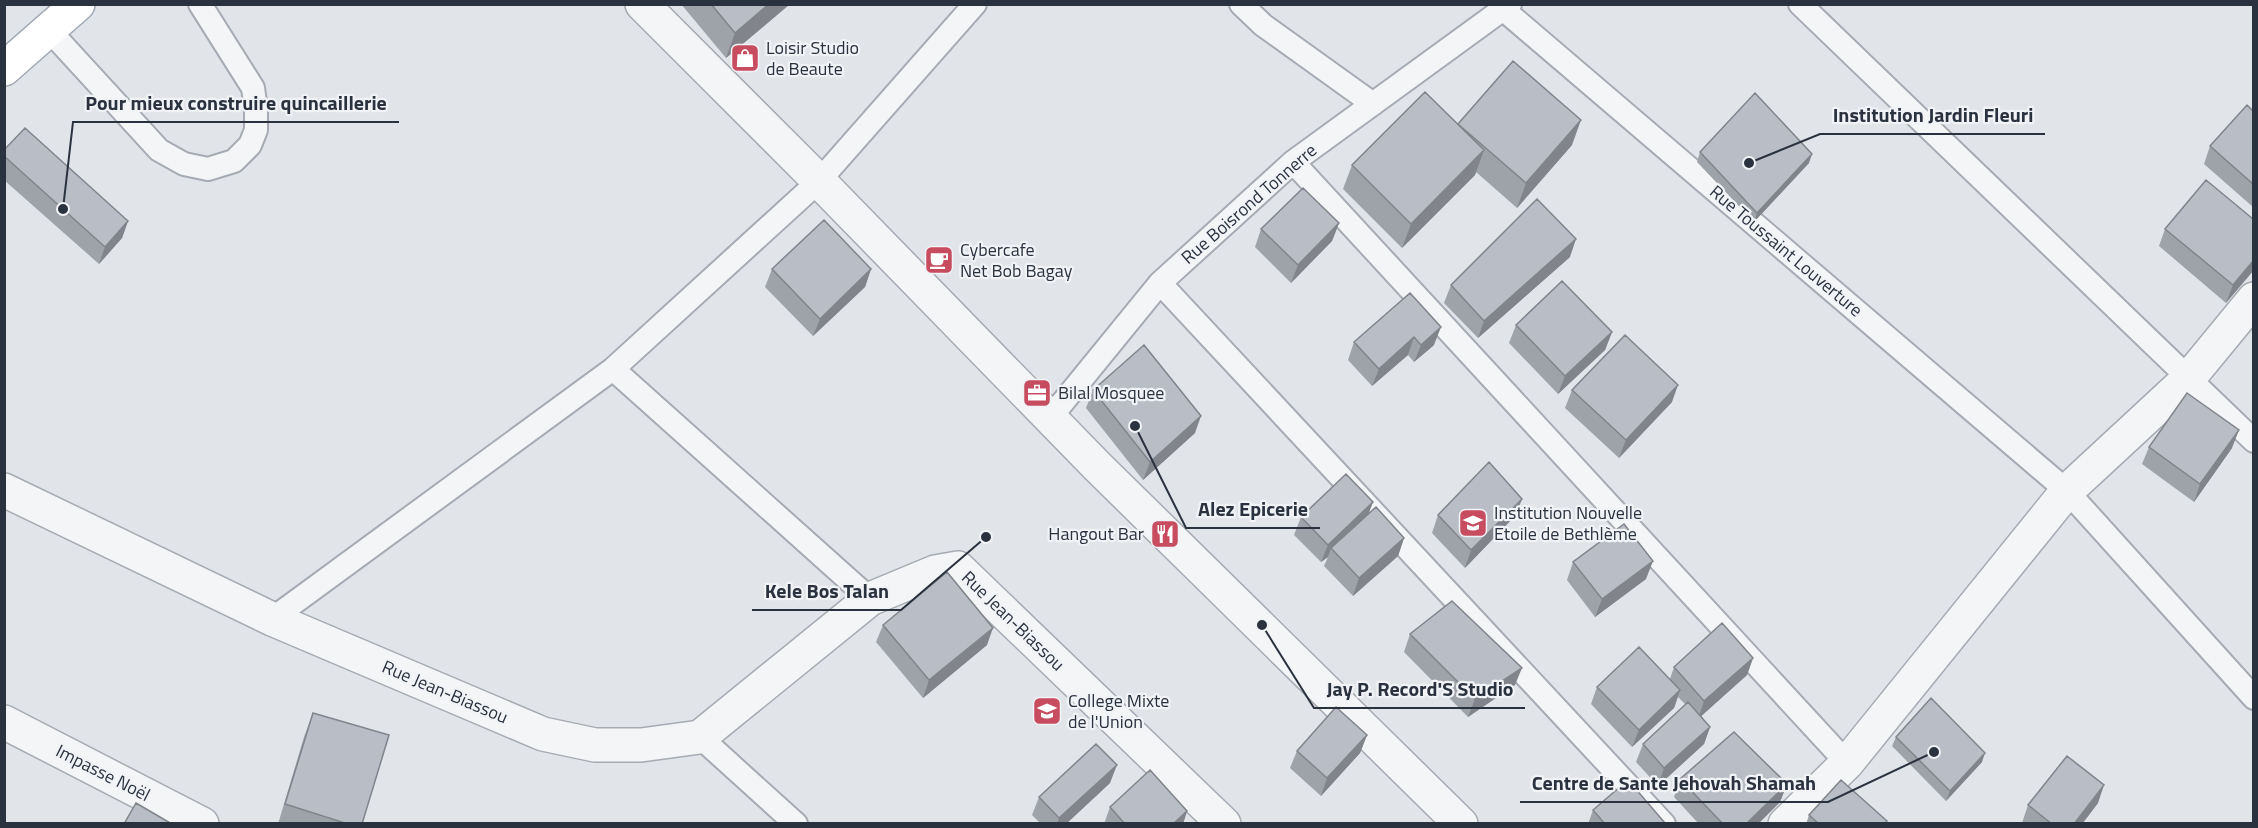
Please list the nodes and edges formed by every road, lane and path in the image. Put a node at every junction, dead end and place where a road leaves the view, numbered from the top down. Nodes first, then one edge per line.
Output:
1 (78, 4) edge
2 (200, 4) edge
3 (642, 4) edge
4 (975, 4) edge
5 (1241, 4) edge
6 (1800, 4) edge
7 (1507, 7) edge
8 (50, 30) junction
9 (4, 69) edge
10 (1373, 104) junction
11 (1293, 162) junction
12 (819, 181) junction
13 (1160, 283) junction
14 (2253, 299) edge
15 (613, 369) junction
16 (2189, 378) junction
17 (1050, 418) junction
18 (2253, 441) edge
19 (4, 490) edge
20 (2067, 491) junction
21 (870, 599) junction
22 (272, 619) junction
23 (2253, 698) edge
24 (4, 722) edge
25 (700, 737) junction
26 (1847, 763) junction
27 (202, 824) edge
28 (796, 824) edge
29 (1224, 824) edge
30 (1461, 824) edge
31 (1664, 824) edge
32 (1785, 824) edge

1 - 8 main road
2 - 8 lane
3 - 12 street
4 - 12 lane
5 - 10 lane
6 - 16 lane
7 - 10 lane, Rue Boisrond Tonnerre
7 - 20 lane, Rue Toussaint Louverture
8 - 9 main road
10 - 11 lane, Rue Boisrond Tonnerre
11 - 13 lane, Rue Boisrond Tonnerre
11 - 26 lane
12 - 15 lane
12 - 17 street
13 - 17 lane, Rue Boisrond Tonnerre
13 - 31 lane
14 - 16 street
15 - 21 lane
15 - 22 lane
16 - 18 lane
16 - 20 street
17 - 30 street
19 - 22 street, Rue Jean-Biassou
20 - 23 lane, Rue Toussaint Louverture
20 - 26 street
21 - 25 street
21 - 29 street, Rue Jean-Biassou
22 - 25 street, Rue Jean-Biassou
24 - 27 street, Impasse Noël
25 - 28 lane
26 - 32 street

